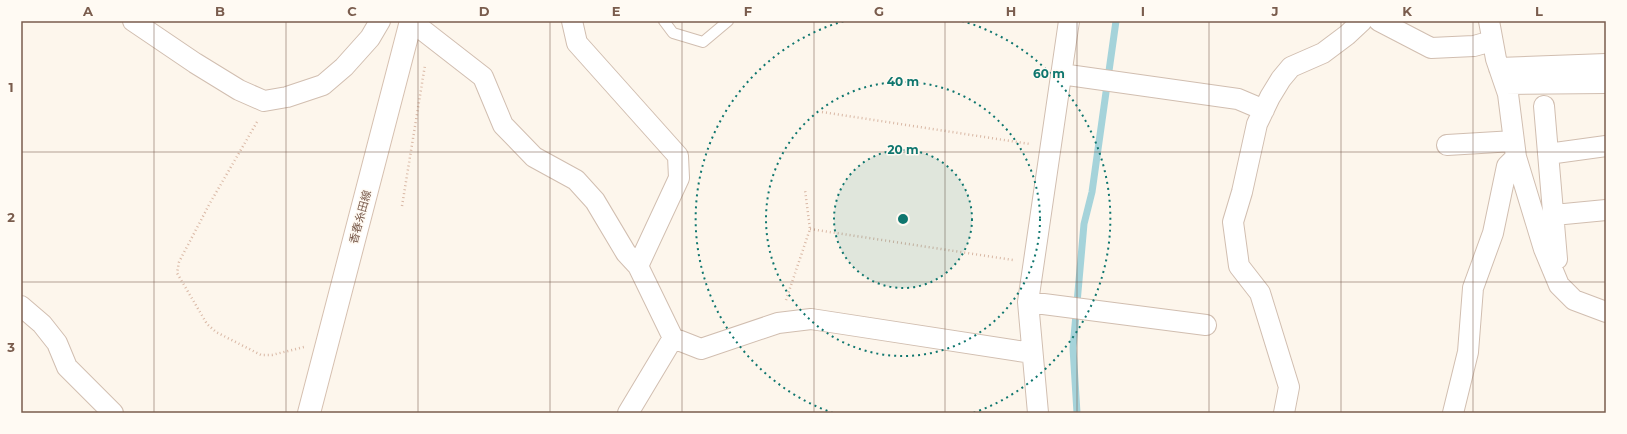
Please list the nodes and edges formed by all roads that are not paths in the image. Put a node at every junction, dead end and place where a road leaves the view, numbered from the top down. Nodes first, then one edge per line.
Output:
1 (133, 21) edge
2 (380, 21) edge
3 (411, 21) edge
4 (572, 21) edge
5 (664, 21) edge
6 (728, 21) edge
7 (1069, 21) edge
8 (1362, 21) edge
9 (1379, 21) edge
10 (1489, 21) edge
11 (1492, 41) junction
12 (1606, 64) edge
13 (1061, 74) junction
14 (1502, 76) junction
15 (1606, 83) edge
16 (1544, 106) dead end
17 (1264, 110) junction
18 (1447, 145) dead end
19 (1606, 146) edge
20 (1515, 149) junction
21 (1548, 154) junction
22 (1606, 210) edge
23 (1554, 215) junction
24 (1551, 264) junction
25 (638, 266) junction
26 (1028, 302) junction
27 (21, 306) edge
28 (1606, 312) edge
29 (1206, 325) dead end
30 (673, 338) junction
31 (1032, 353) junction
32 (113, 413) edge
33 (309, 413) edge
34 (628, 413) edge
35 (1038, 413) edge
36 (1284, 413) edge
37 (1453, 413) edge

1 - 2 street
3 - 25 street
3 - 33 main road, 香春糸田線
4 - 25 street
5 - 6 lane
7 - 13 street
8 - 17 street
9 - 11 street
10 - 11 street
11 - 14 street
12 - 14 street
13 - 17 street
13 - 26 street
14 - 15 street
14 - 20 street
16 - 21 street
17 - 36 street
18 - 20 street
19 - 21 street
20 - 24 street
20 - 37 street
21 - 23 street
22 - 23 street
23 - 24 street
24 - 28 street
25 - 30 street
26 - 29 street
26 - 31 street
27 - 32 street
30 - 31 street
30 - 34 street
31 - 35 street

